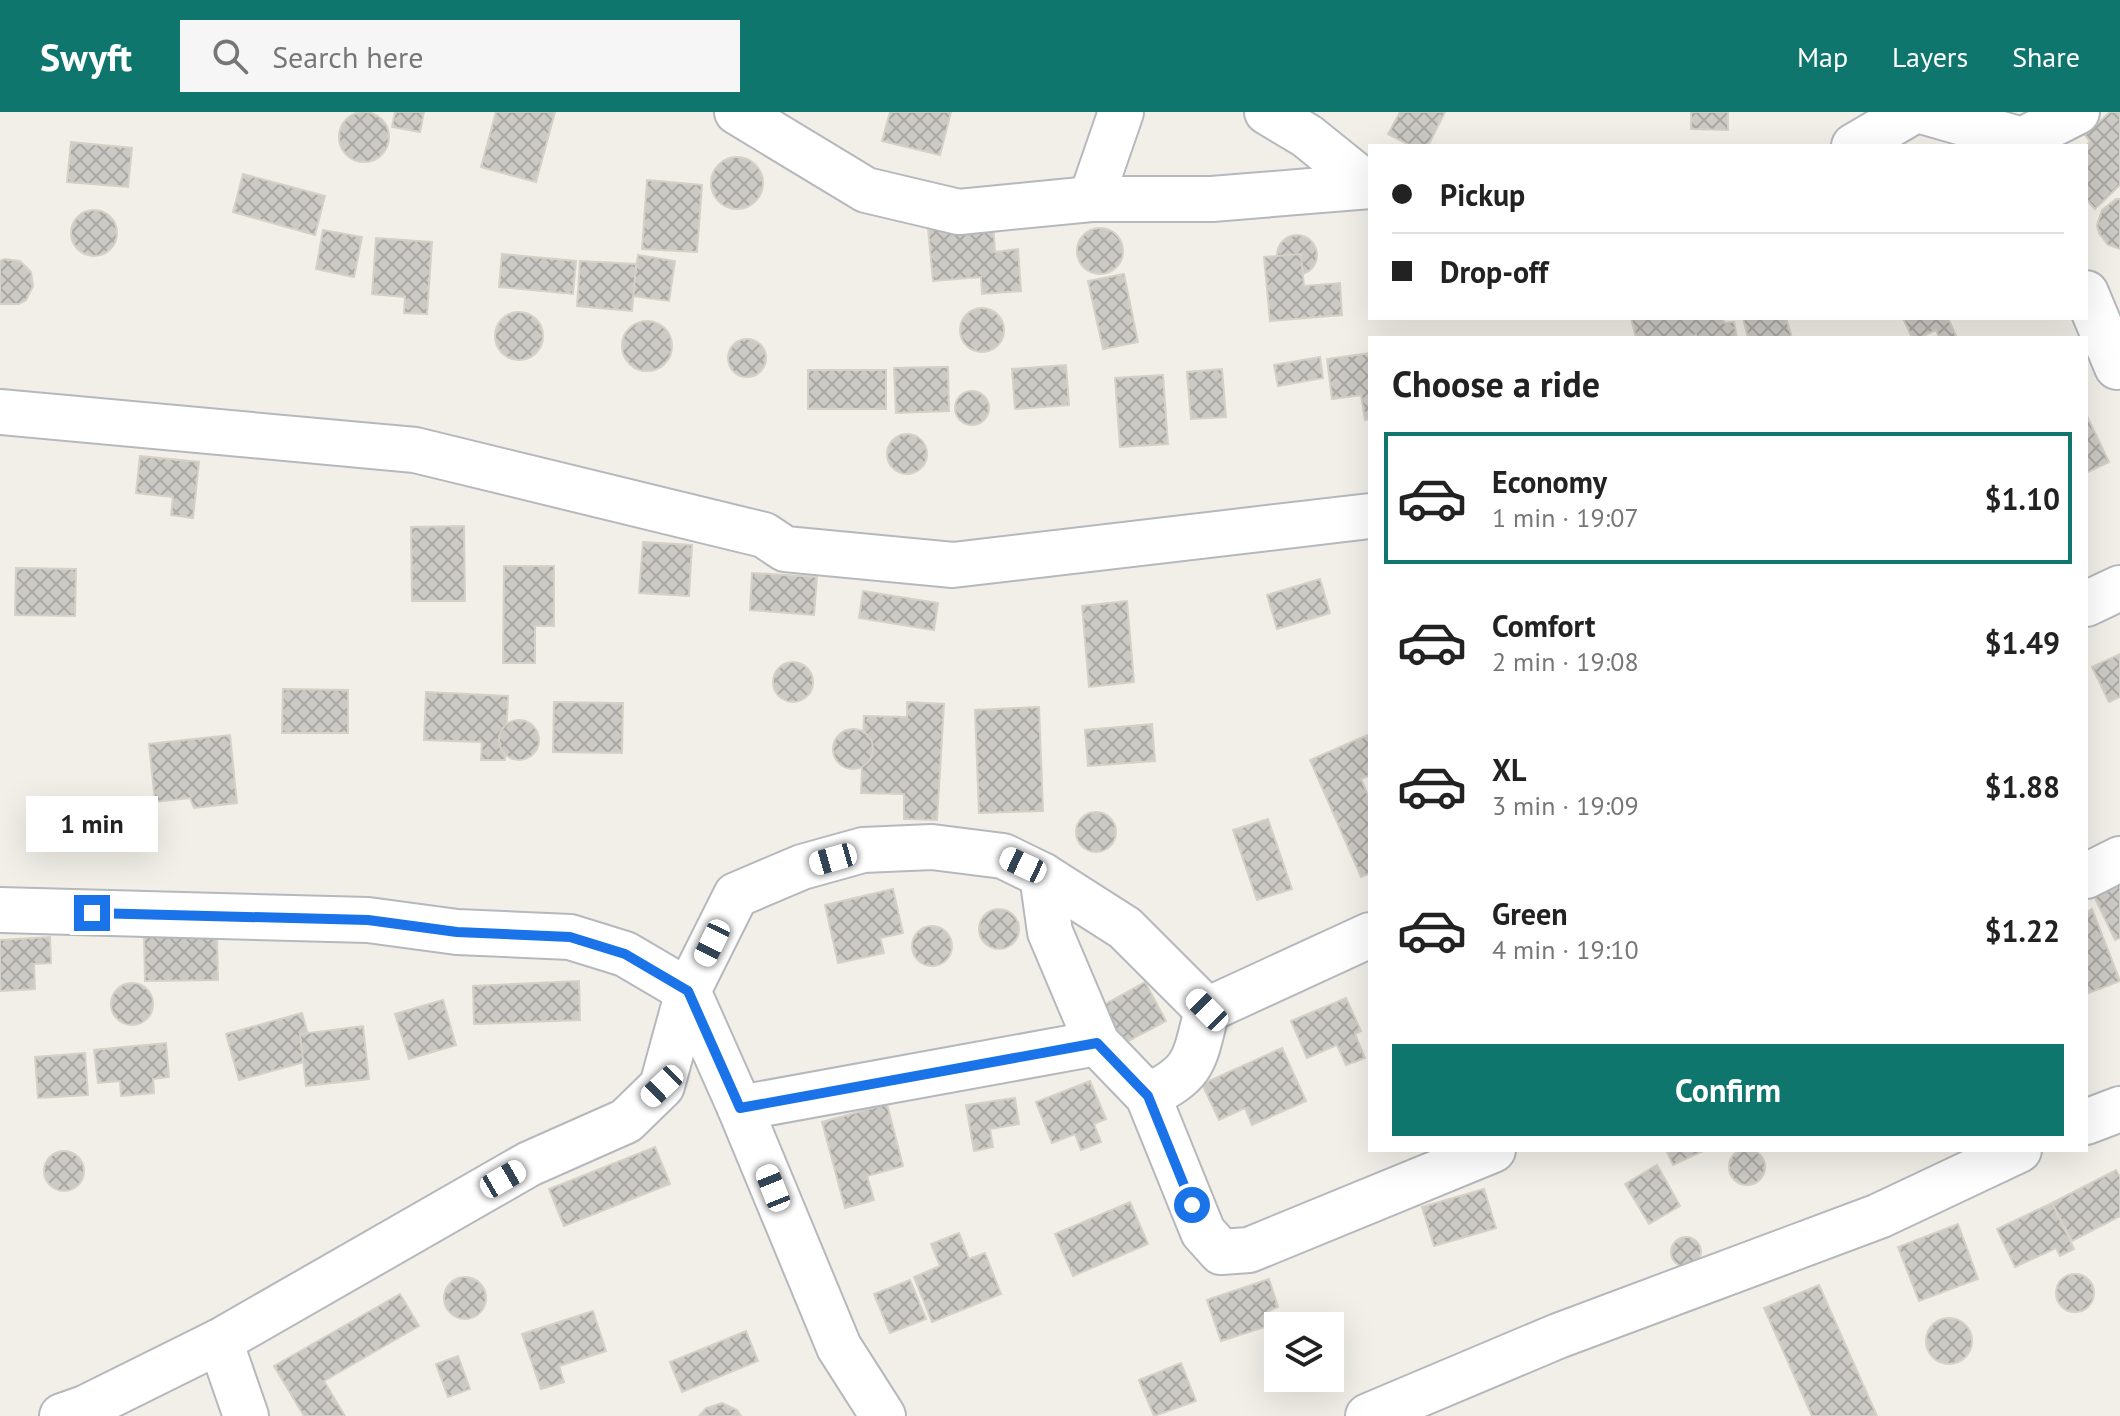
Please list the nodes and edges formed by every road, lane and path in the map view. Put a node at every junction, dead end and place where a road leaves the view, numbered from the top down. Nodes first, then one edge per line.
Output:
1 (737, 112) edge
2 (1121, 112) edge
3 (1267, 112) edge
4 (1912, 112) edge
5 (1925, 112) edge
6 (2077, 112) edge
7 (2024, 143) edge
8 (1857, 144) edge
9 (1368, 185) edge
10 (1368, 186) edge
11 (1091, 199) junction
12 (2088, 300) edge
13 (2108, 372) edge
14 (0, 412) edge
15 (1368, 516) edge
16 (2120, 588) edge
17 (2088, 603) edge
18 (2120, 859) edge
19 (1042, 875) junction
20 (2088, 875) edge
21 (0, 910) edge
22 (1368, 936) edge
23 (688, 991) junction
24 (1207, 1010) junction
25 (1097, 1043) junction
26 (1148, 1096) junction
27 (740, 1108) junction
28 (2120, 1109) edge
29 (2088, 1121) edge
30 (1488, 1152) edge
31 (2015, 1152) edge
32 (220, 1341) junction
33 (62, 1416) edge
34 (246, 1416) edge
35 (883, 1416) edge
36 (1368, 1416) edge

1 - 11 street
2 - 11 street
3 - 9 street
4 - 8 street
5 - 7 street
6 - 7 street
10 - 11 street
12 - 13 street
14 - 15 street
16 - 17 street
18 - 20 street
19 - 23 street
19 - 24 street
19 - 25 street
21 - 23 street
22 - 24 street
23 - 27 street
23 - 32 street
24 - 26 street
25 - 26 street
25 - 27 street
26 - 30 street
27 - 35 street
28 - 29 street
31 - 36 street
32 - 33 street
32 - 34 street

